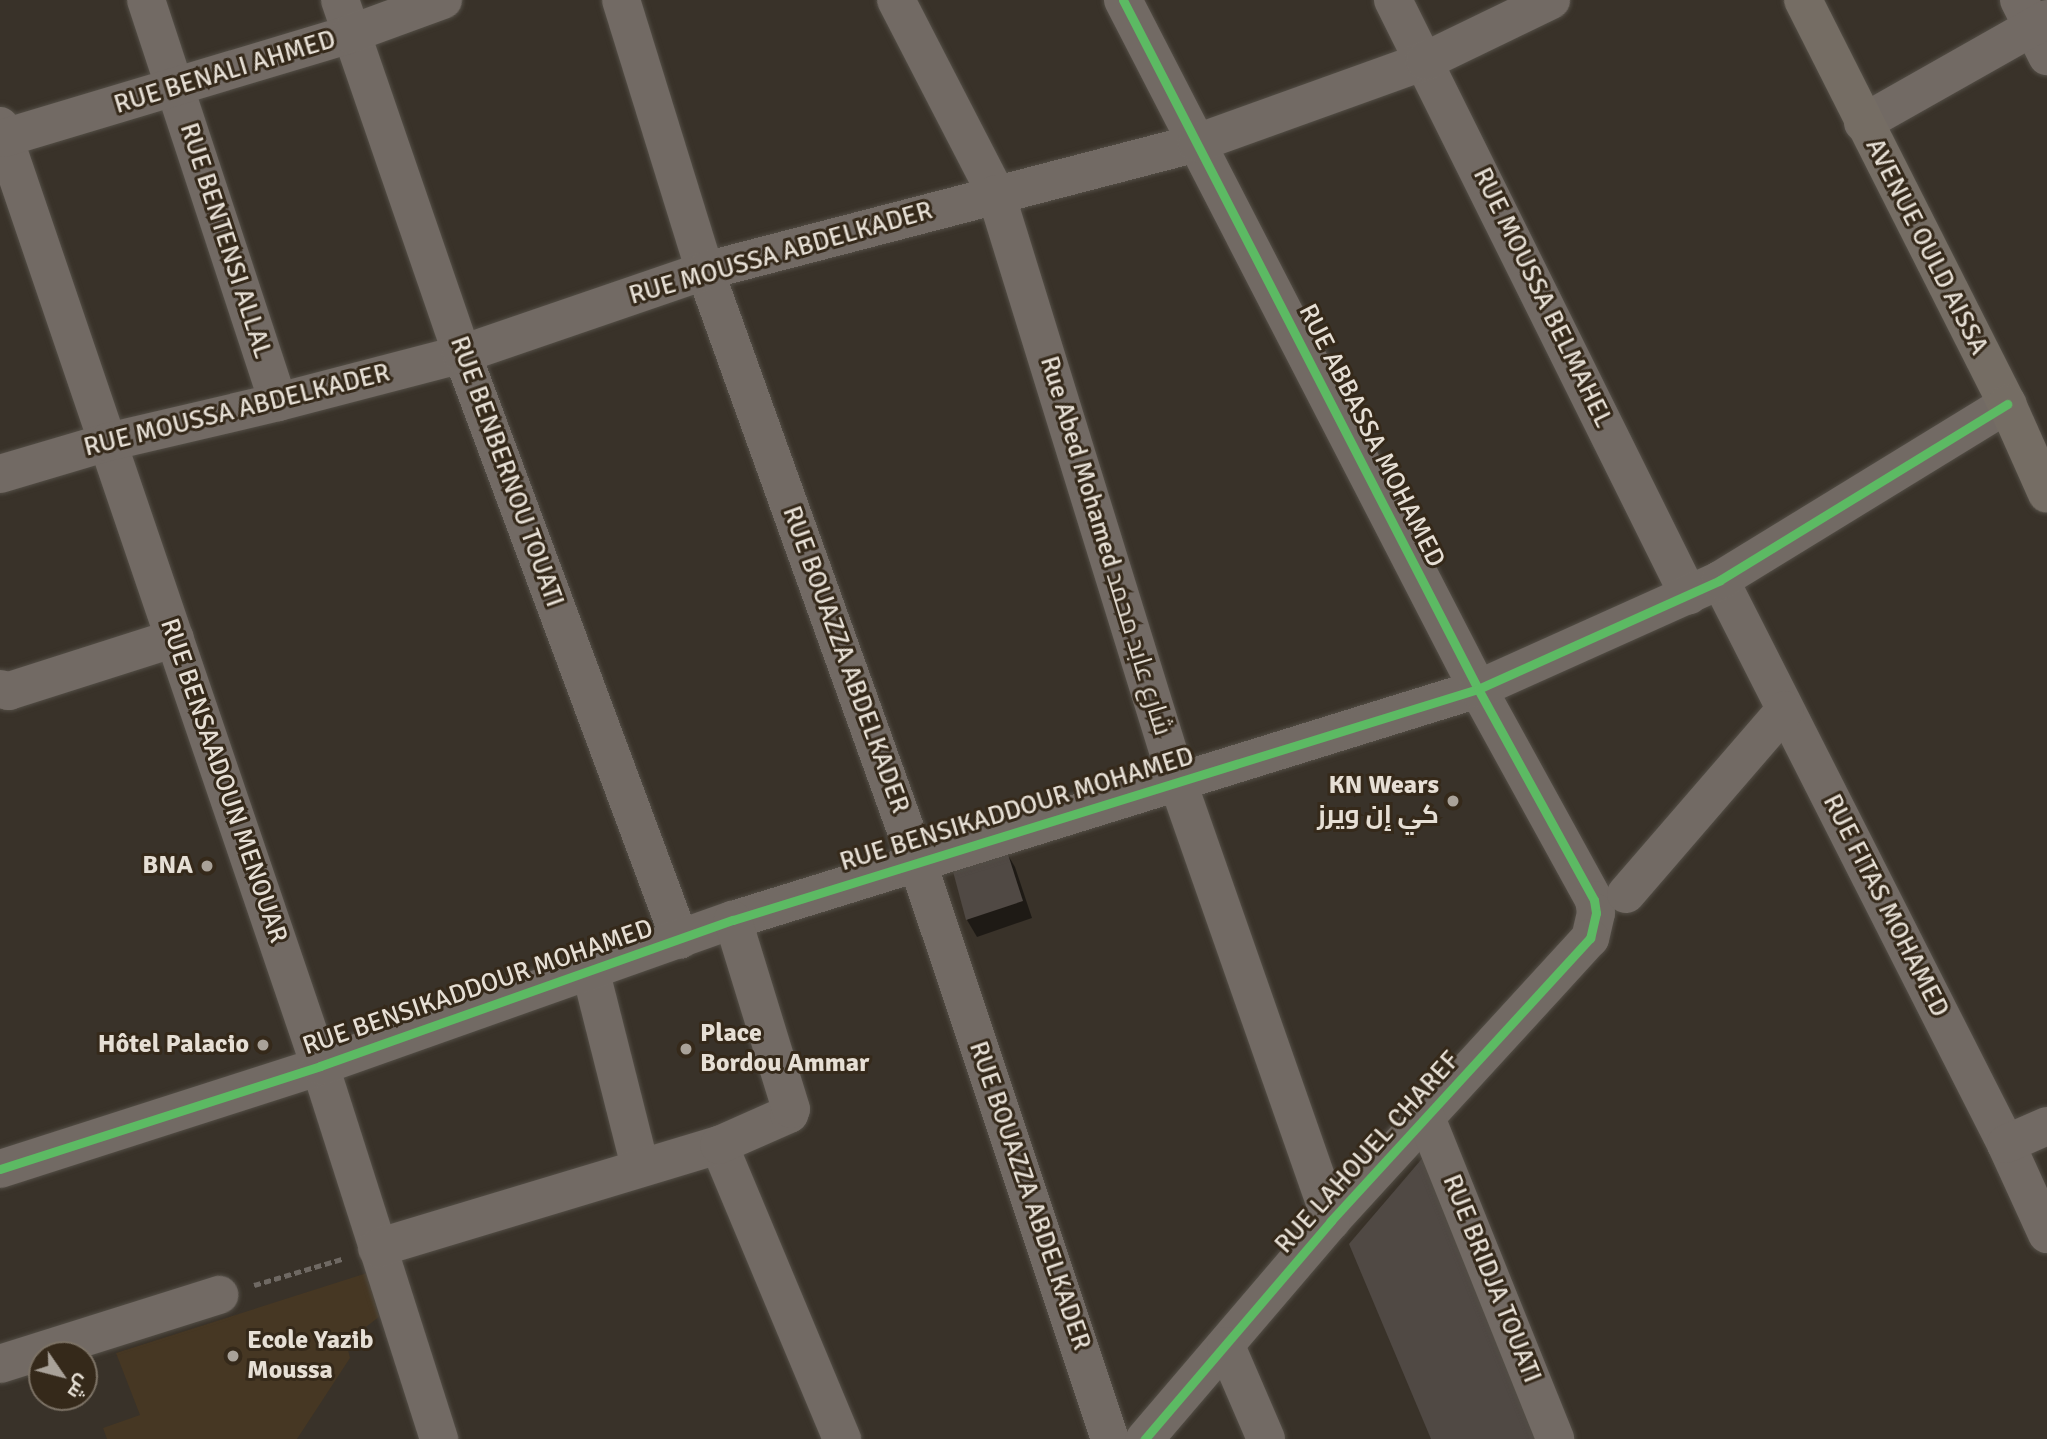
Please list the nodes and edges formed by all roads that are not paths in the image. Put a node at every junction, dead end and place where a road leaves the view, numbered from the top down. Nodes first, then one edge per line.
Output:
1 (146, 0) edge
2 (443, 0) edge
3 (621, 0) edge
4 (896, 0) edge
5 (1123, 0) edge
6 (1393, 0) edge
7 (1551, 0) edge
8 (1803, 0) edge
9 (345, 17) edge
10 (2036, 26) edge
11 (1425, 61) junction
12 (176, 89) junction
13 (1863, 122) junction
14 (2, 132) edge
15 (1197, 143) junction
16 (996, 194) junction
17 (705, 271) junction
18 (462, 354) junction
19 (278, 402) junction
20 (2007, 404) junction
21 (108, 442) junction
22 (0, 474) edge
23 (2046, 490) edge
24 (1704, 588) junction
25 (175, 638) junction
26 (0, 689) edge
27 (1478, 689) junction
28 (1785, 710) junction
29 (1178, 783) junction
30 (918, 863) junction
31 (1588, 888) joint
32 (1626, 894) dead end
33 (733, 920) junction
34 (680, 940) junction
35 (590, 970) junction
36 (320, 1066) junction
37 (1427, 1120) junction
38 (2047, 1126) edge
39 (2006, 1144) junction
40 (719, 1145) junction
41 (640, 1167) junction
42 (0, 1169) edge
43 (1331, 1221) junction
44 (2047, 1234) edge
45 (377, 1248) junction
46 (219, 1295) road end
47 (1226, 1346) junction
48 (0, 1364) edge
49 (439, 1439) edge
50 (842, 1439) edge
51 (1111, 1439) edge
52 (1145, 1439) edge
53 (1266, 1439) edge
54 (1555, 1439) edge

1 - 12 street, RUE BENTENSI ALLAL
2 - 9 street, RUE BENALI AHMED
3 - 17 street, RUE BOUAZZA ABDELKADER
4 - 16 street, Rue Abed Mohamed شارع عابد محمد
5 - 15 street, RUE ABBASSA MOHAMED
6 - 11 street, RUE MOUSSA BELMAHEL
7 - 11 street, RUE MOUSSA ABDELKADER
8 - 13 main road, AVENUE OULD AISSA
9 - 12 street, RUE BENALI AHMED
9 - 18 street, RUE BENBERNOU TOUATI
10 - 13 street
11 - 15 street, RUE MOUSSA ABDELKADER
11 - 24 street, RUE MOUSSA BELMAHEL
12 - 14 street, RUE BENALI AHMED
12 - 19 street, RUE BENTENSI ALLAL
13 - 20 main road, AVENUE OULD AISSA
14 - 21 street, RUE BENSAADOUN MENOUAR
15 - 16 street, RUE MOUSSA ABDELKADER
15 - 27 street, RUE ABBASSA MOHAMED
16 - 17 street, RUE MOUSSA ABDELKADER
16 - 29 street, Rue Abed Mohamed شارع عابد محمد
17 - 18 street, RUE MOUSSA ABDELKADER
17 - 30 street, RUE BOUAZZA ABDELKADER
18 - 19 street, RUE MOUSSA ABDELKADER
18 - 34 street, RUE BENBERNOU TOUATI
19 - 21 street, RUE MOUSSA ABDELKADER
20 - 23 main road, AVENUE OULD AISSA
20 - 24 street, RUE BENSIKADDOUR MOHAMED
21 - 22 street, RUE MOUSSA ABDELKADER
21 - 25 street, RUE BENSAADOUN MENOUAR
24 - 27 street, RUE BENSIKADDOUR MOHAMED
24 - 28 street, RUE FITAS MOHAMED
25 - 26 street
25 - 36 street, RUE BENSAADOUN MENOUAR
27 - 29 street, RUE BENSIKADDOUR MOHAMED
27 - 31 street, RUE ABBASSA MOHAMED
28 - 32 street
28 - 39 street, RUE FITAS MOHAMED
29 - 30 street, RUE BENSIKADDOUR MOHAMED
29 - 43 street, Rue Abed Mohamed شارع عابد محمد
30 - 33 street, RUE BENSIKADDOUR MOHAMED
30 - 51 street, RUE BOUAZZA ABDELKADER
31 - 37 street, RUE LAHOUEL CHAREF
33 - 34 street, RUE BENSIKADDOUR MOHAMED
33 - 40 street
34 - 35 street, RUE BENSIKADDOUR MOHAMED
35 - 36 street, RUE BENSIKADDOUR MOHAMED
35 - 41 street
36 - 42 street, RUE BENSIKADDOUR MOHAMED
36 - 45 street, RUE BENSAADOUN MENOUAR
37 - 43 street, RUE LAHOUEL CHAREF
37 - 54 street, RUE BRIDJA TOUATI
38 - 39 street
39 - 44 street, RUE FITAS MOHAMED
40 - 41 street
40 - 50 street
41 - 45 street
43 - 47 street, RUE LAHOUEL CHAREF
45 - 49 street, RUE BENSAADOUN MENOUAR
46 - 48 street
47 - 52 street, RUE LAHOUEL CHAREF
47 - 53 street

